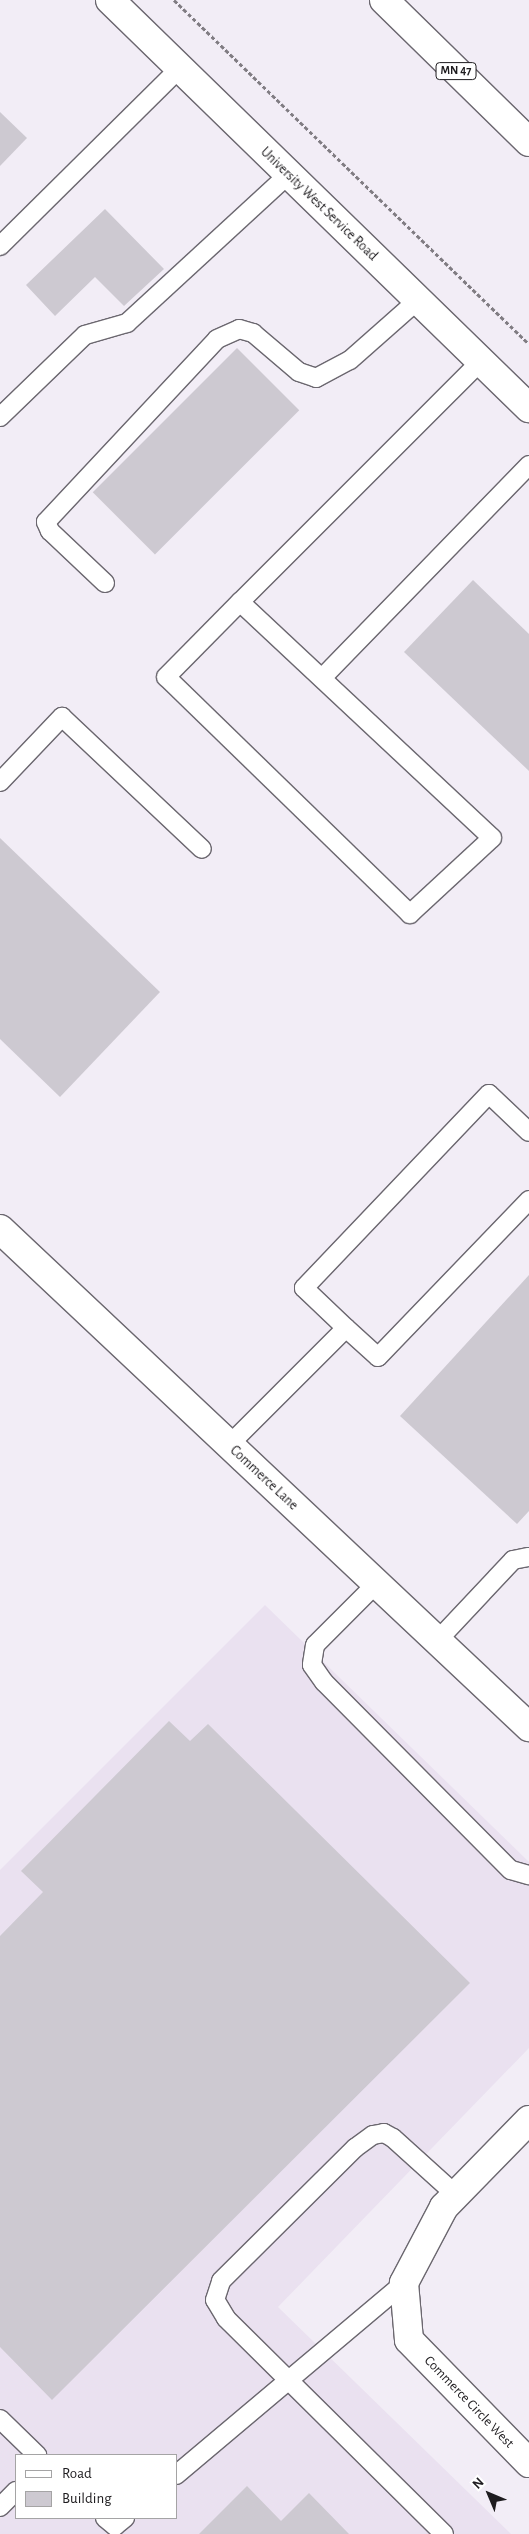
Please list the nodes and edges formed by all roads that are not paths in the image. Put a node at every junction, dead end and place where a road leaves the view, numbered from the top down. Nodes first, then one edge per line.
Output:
1 (110, 0) edge
2 (384, 0) edge
3 (180, 68) junction
4 (529, 142) edge
5 (288, 174) junction
6 (0, 246) edge
7 (418, 300) junction
8 (481, 362) junction
9 (529, 408) edge
10 (0, 417) edge
11 (529, 465) edge
12 (105, 583) dead end
13 (240, 602) junction
14 (322, 678) junction
15 (0, 782) edge
16 (202, 848) dead end
17 (529, 1132) edge
18 (529, 1200) edge
19 (0, 1229) edge
20 (346, 1328) junction
21 (229, 1445) junction
22 (529, 1557) edge
23 (376, 1584) junction
24 (438, 1641) junction
25 (529, 1727) edge
26 (529, 1875) edge
27 (529, 2120) edge
28 (456, 2195) junction
29 (404, 2283) junction
30 (289, 2379) junction
31 (0, 2419) edge
32 (36, 2454) edge
33 (529, 2463) edge
34 (178, 2473) edge
35 (15, 2492) edge
36 (0, 2507) edge
37 (444, 2534) edge

1 - 3 street, University West Service Road
2 - 4 street, MN 47
3 - 5 street, University West Service Road
3 - 6 lane
5 - 7 street, University West Service Road
5 - 10 lane
7 - 8 street, University West Service Road
7 - 12 lane
8 - 9 street, University West Service Road
8 - 13 lane
11 - 14 lane
13 - 14 lane
13 - 14 lane
15 - 16 lane
17 - 20 lane
18 - 20 lane
19 - 21 street, Commerce Lane
20 - 21 lane
21 - 23 street, Commerce Lane
22 - 24 lane
23 - 24 street, Commerce Lane
23 - 26 lane
24 - 25 street, Commerce Lane
27 - 28 street
28 - 29 street
28 - 30 lane
29 - 30 lane
29 - 33 street, Commerce Circle West
30 - 34 lane
30 - 37 lane
31 - 32 lane
35 - 36 lane

